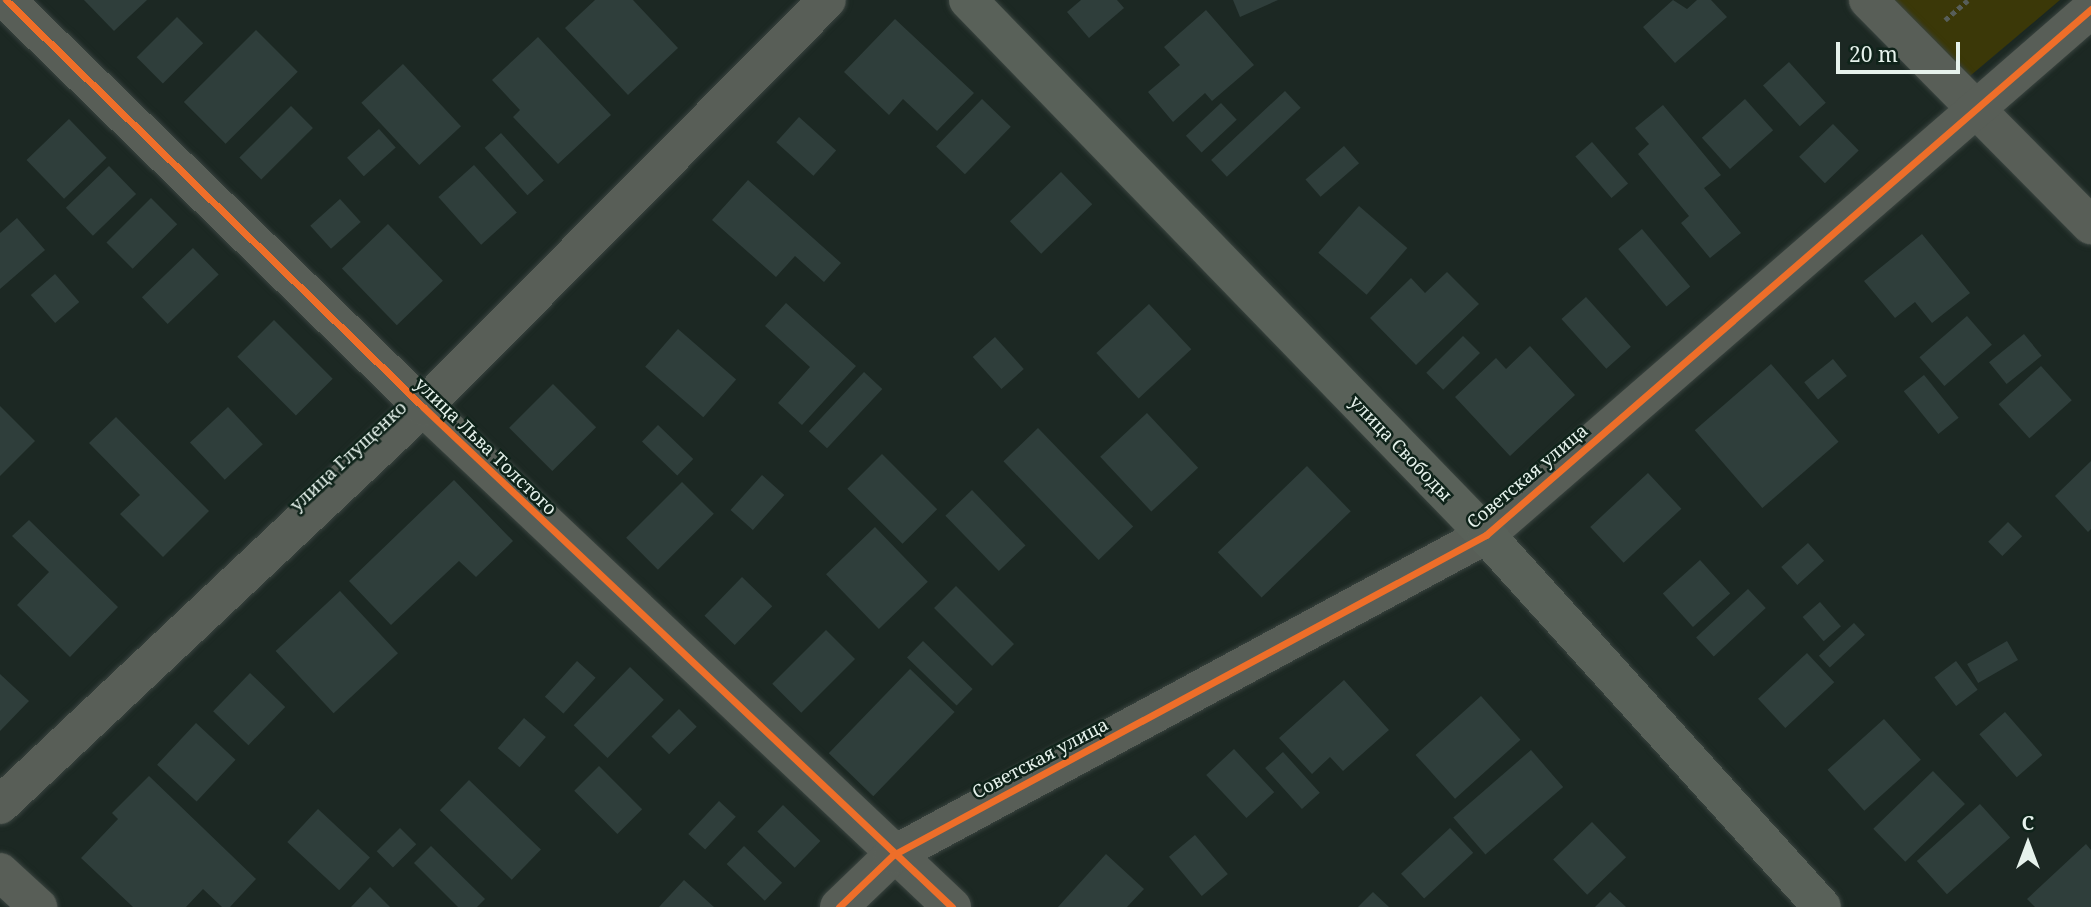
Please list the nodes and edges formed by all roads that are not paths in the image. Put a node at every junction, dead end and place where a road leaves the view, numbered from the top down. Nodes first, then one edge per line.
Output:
1 (6, 0) edge
2 (827, 0) edge
3 (968, 0) edge
4 (1868, 0) edge
5 (2091, 9) edge
6 (1975, 106) junction
7 (2091, 225) edge
8 (423, 407) junction
9 (1486, 535) junction
10 (0, 805) edge
11 (894, 855) junction
12 (0, 872) edge
13 (38, 907) edge
14 (839, 907) edge
15 (952, 907) edge
16 (1822, 907) edge

1 - 8 street, улица Льва Толстого
2 - 8 street, улица Глущенко
3 - 9 street, улица Свободы
4 - 6 street
5 - 6 street, Советская улица
6 - 7 street
6 - 9 street, Советская улица
8 - 10 street, улица Глущенко
8 - 11 street, улица Льва Толстого
9 - 11 street, Советская улица
9 - 16 street, улица Свободы
11 - 14 street, Советская улица
11 - 15 street, улица Льва Толстого
12 - 13 street

